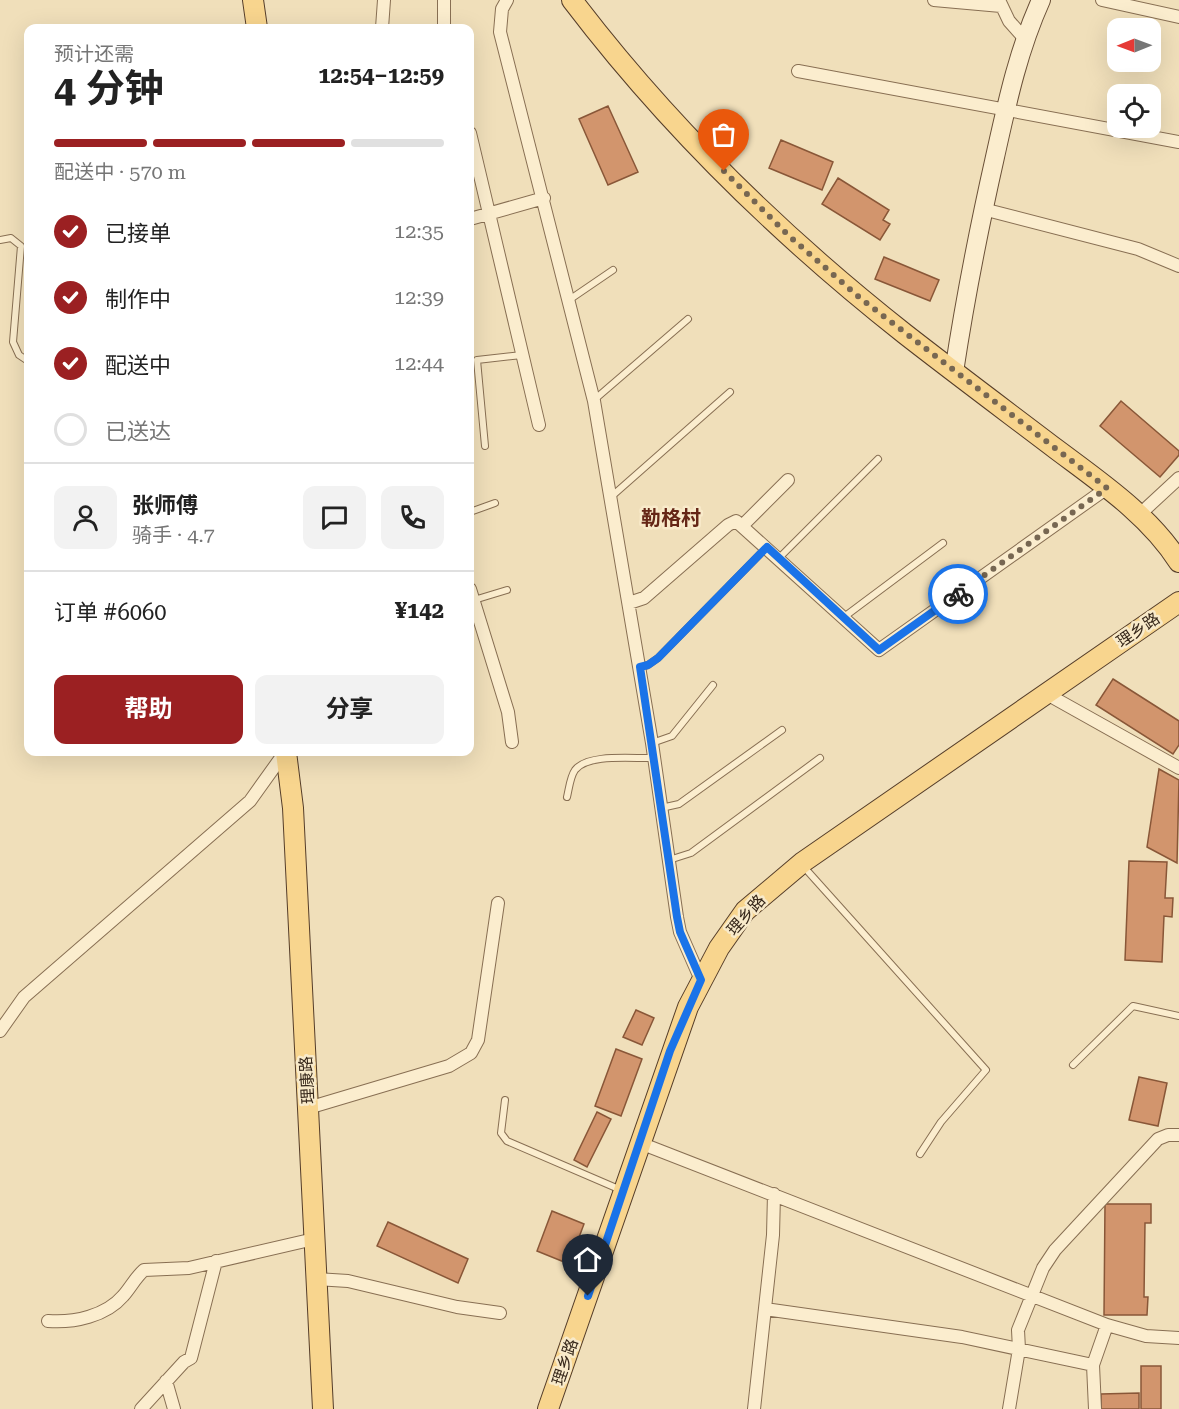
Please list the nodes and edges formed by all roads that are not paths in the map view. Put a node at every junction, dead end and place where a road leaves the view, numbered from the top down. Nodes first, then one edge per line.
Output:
1 (253, 0) edge
2 (384, 0) edge
3 (444, 0) edge
4 (507, 0) edge
5 (934, 0) edge
6 (1041, 0) edge
7 (1102, 0) edge
8 (1000, 3) edge
9 (579, 4) edge
10 (1179, 17) edge
11 (256, 24) edge
12 (382, 24) edge
13 (444, 24) edge
14 (1024, 38) junction
15 (798, 71) dead end
16 (1006, 110) junction
17 (1179, 142) edge
18 (474, 150) edge
19 (544, 198) junction
20 (983, 209) junction
21 (489, 213) junction
22 (474, 218) edge
23 (0, 240) edge
24 (1179, 266) edge
25 (613, 270) dead end
26 (569, 301) junction
27 (688, 319) dead end
28 (522, 355) junction
29 (24, 358) edge
30 (954, 372) junction
31 (730, 392) dead end
32 (594, 401) junction
33 (538, 425) dead end
34 (485, 446) dead end
35 (878, 459) dead end
36 (1179, 478) edge
37 (788, 480) dead end
38 (1107, 488) junction
39 (612, 496) junction
40 (495, 503) dead end
41 (474, 511) edge
42 (1139, 515) junction
43 (743, 525) junction
44 (943, 543) dead end
45 (767, 547) junction
46 (779, 558) junction
47 (1179, 562) edge
48 (507, 591) dead end
49 (474, 594) edge
50 (1179, 602) edge
51 (629, 603) junction
52 (474, 604) edge
53 (844, 617) junction
54 (640, 667) junction
55 (712, 685) dead end
56 (1045, 693) junction
57 (782, 730) dead end
58 (512, 742) dead end
59 (652, 743) junction
60 (282, 756) edge
61 (286, 756) edge
62 (654, 758) junction
63 (820, 758) dead end
64 (1179, 768) edge
65 (567, 797) dead end
66 (661, 808) junction
67 (669, 861) junction
68 (800, 863) junction
69 (498, 903) dead end
70 (701, 980) junction
71 (1179, 1016) edge
72 (0, 1031) edge
73 (1072, 1065) dead end
74 (506, 1100) dead end
75 (308, 1108) junction
76 (1179, 1136) edge
77 (640, 1143) junction
78 (920, 1154) dead end
79 (625, 1192) junction
80 (774, 1194) junction
81 (314, 1239) junction
82 (216, 1261) junction
83 (316, 1280) junction
84 (1032, 1295) junction
85 (765, 1309) junction
86 (500, 1313) dead end
87 (48, 1321) dead end
88 (1107, 1325) junction
89 (1179, 1338) edge
90 (1019, 1349) junction
91 (1093, 1365) junction
92 (166, 1381) junction
93 (141, 1409) edge
94 (174, 1409) edge
95 (323, 1409) edge
96 (548, 1409) edge
97 (754, 1409) edge
98 (1009, 1409) edge
99 (1095, 1409) edge

1 - 11 main road
2 - 12 street
3 - 13 street
4 - 19 street
5 - 8 street
6 - 14 street
7 - 10 street
8 - 14 street
9 - 30 main road
14 - 16 street
15 - 16 street
16 - 17 street
16 - 20 street
18 - 21 street
19 - 21 street
19 - 26 street
20 - 24 street
20 - 30 street
21 - 22 street
21 - 28 street
23 - 29 lane
25 - 26 lane
26 - 32 street
27 - 32 lane
28 - 33 street
28 - 34 lane
30 - 38 main road
31 - 39 lane
32 - 39 street
35 - 46 lane
36 - 42 street
37 - 43 street
38 - 42 main road
38 - 53 street
39 - 51 street
40 - 41 lane
42 - 47 main road
43 - 45 street
43 - 51 street
44 - 53 lane
45 - 46 street
45 - 54 lane
46 - 53 street
48 - 49 lane
50 - 56 main road, 理乡路
51 - 54 street
52 - 58 street
54 - 59 street
55 - 59 lane
56 - 64 street
56 - 68 main road, 理乡路
57 - 66 lane
59 - 62 street
60 - 72 street
61 - 75 main road, 理康路
62 - 65 lane
62 - 66 street
63 - 67 lane
66 - 67 street
67 - 70 street
68 - 70 main road, 理乡路
68 - 78 lane
69 - 75 street
70 - 77 main road, 理乡路
71 - 73 lane
74 - 79 lane
75 - 81 main road, 理康路
76 - 84 street
77 - 79 main road, 理乡路
77 - 80 street
79 - 96 main road, 理乡路
80 - 84 street
80 - 85 street
81 - 82 street
81 - 83 main road, 理康路
82 - 87 street
82 - 92 street
83 - 86 street
83 - 95 main road, 理康路
84 - 88 street
84 - 90 street
85 - 90 street
85 - 97 street
88 - 89 street
88 - 91 street
90 - 91 street
90 - 98 street
91 - 99 street
92 - 93 street
92 - 94 street

